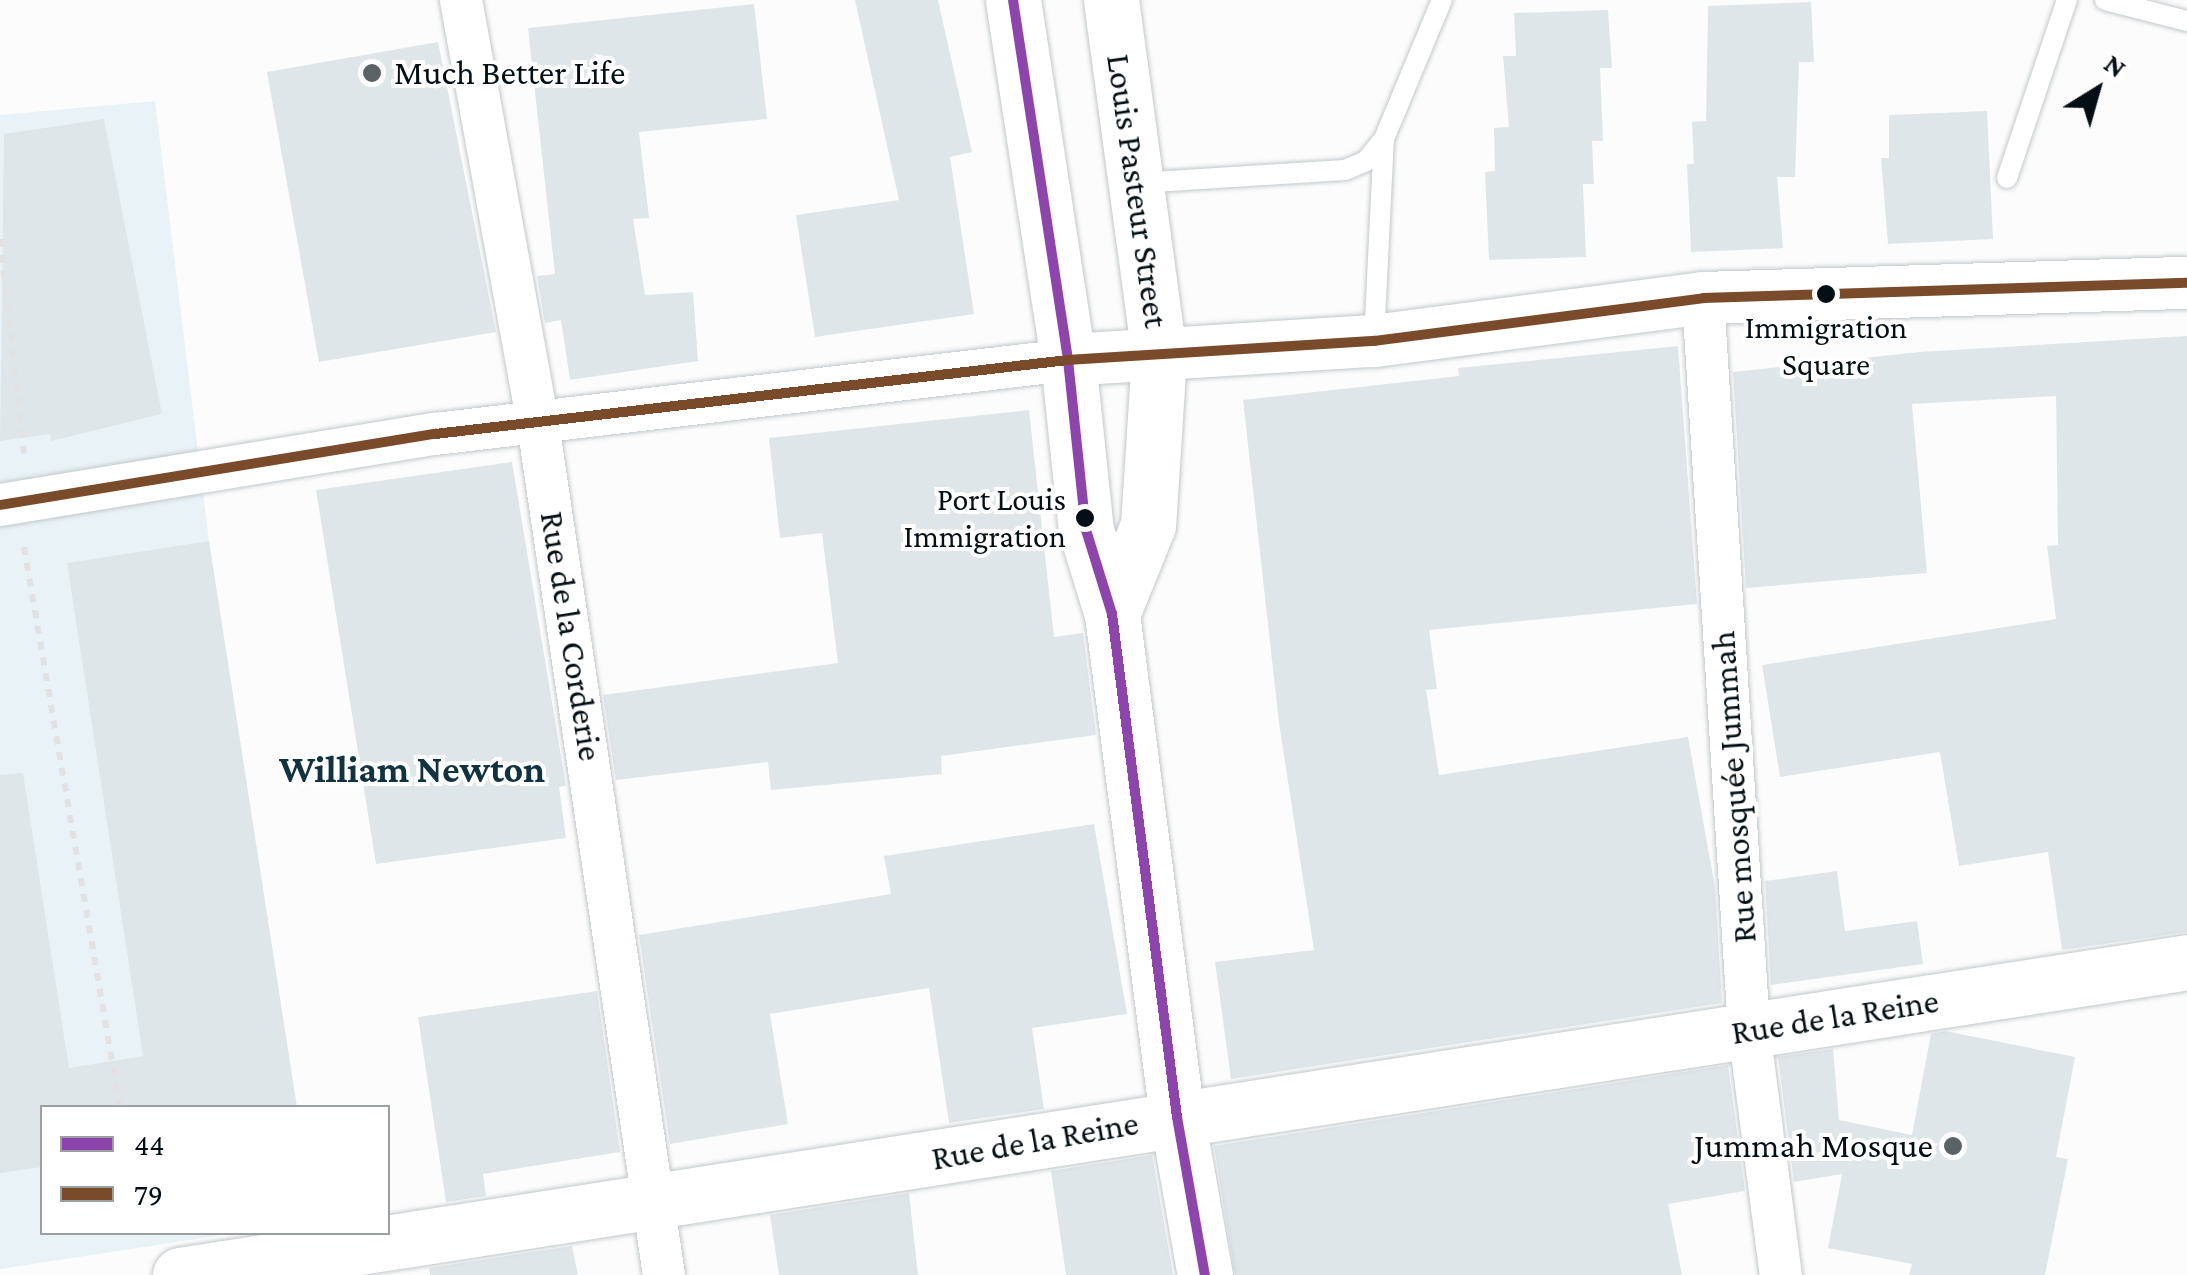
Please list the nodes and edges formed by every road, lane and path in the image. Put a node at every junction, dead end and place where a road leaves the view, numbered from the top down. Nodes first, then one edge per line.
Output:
1 (461, 0) edge
2 (1013, 0) edge
3 (1111, 0) edge
4 (1442, 0) edge
5 (2066, 0) edge
6 (2105, 0) edge
7 (2187, 22) edge
8 (1384, 139) junction
9 (2007, 178) dead end
10 (1135, 183) junction
11 (0, 238) edge
12 (2187, 283) edge
13 (1704, 298) junction
14 (1374, 341) junction
15 (1159, 356) junction
16 (1068, 360) junction
17 (538, 424) junction
18 (15, 502) edge
19 (1112, 614) junction
20 (2187, 962) edge
21 (1749, 1030) junction
22 (119, 1105) edge
23 (1177, 1118) junction
24 (658, 1204) junction
25 (180, 1275) edge
26 (664, 1275) edge
27 (1205, 1275) edge
28 (1781, 1275) edge

1 - 17 street, Rue de la Corderie
2 - 16 main road
3 - 10 main road, Louis Pasteur Street
4 - 8 lane
5 - 9 lane
6 - 7 lane
8 - 10 lane
8 - 14 lane
10 - 15 main road, Louis Pasteur Street
11 - 18 path
12 - 13 street
13 - 14 street
13 - 21 street, Rue mosquée Jummah
14 - 15 street
15 - 16 street
15 - 19 main road, Louis Pasteur Street
16 - 17 street
16 - 19 main road
17 - 18 street
17 - 24 street, Rue de la Corderie
18 - 22 path
19 - 23 main road
20 - 21 main road, Rue de la Reine
21 - 23 main road, Rue de la Reine
21 - 28 street, Rue mosquée Jummah
23 - 24 main road, Rue de la Reine
23 - 27 main road
24 - 25 main road, Rue de la Reine
24 - 26 street, Rue de la Corderie

